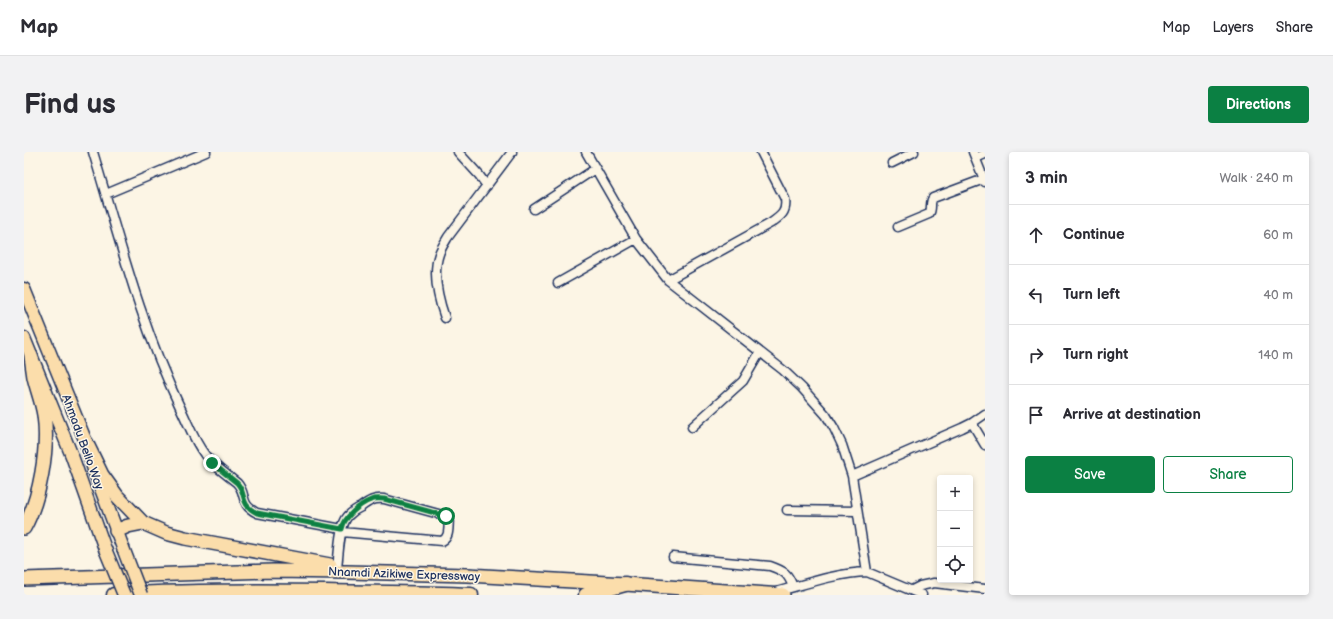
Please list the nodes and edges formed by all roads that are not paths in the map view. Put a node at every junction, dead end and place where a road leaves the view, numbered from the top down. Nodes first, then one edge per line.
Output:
1 (93, 152) edge
2 (206, 152) edge
3 (458, 152) edge
4 (512, 152) edge
5 (586, 152) edge
6 (761, 152) edge
7 (914, 152) edge
8 (985, 154) edge
9 (974, 155) edge
10 (892, 163) dead end
11 (595, 169) junction
12 (985, 180) edge
13 (486, 186) junction
14 (106, 194) junction
15 (534, 209) dead end
16 (898, 227) dead end
17 (636, 239) junction
18 (668, 280) junction
19 (558, 283) dead end
20 (24, 289) edge
21 (445, 318) dead end
22 (24, 338) edge
23 (760, 352) junction
24 (31, 356) junction
25 (985, 414) edge
26 (972, 423) junction
27 (692, 427) dead end
28 (86, 442) junction
29 (985, 445) edge
30 (852, 476) junction
31 (787, 510) dead end
32 (857, 512) junction
33 (143, 523) junction
34 (24, 528) edge
35 (116, 531) junction
36 (342, 531) junction
37 (672, 557) dead end
38 (342, 570) junction
39 (867, 572) junction
40 (24, 578) edge
41 (625, 584) junction
42 (985, 589) edge
43 (912, 590) junction
44 (788, 591) edge
45 (114, 595) edge
46 (124, 595) edge
47 (141, 595) edge
48 (471, 595) edge
49 (586, 595) edge
50 (922, 595) edge

1 - 14 street
2 - 14 street
3 - 13 street
4 - 13 street
5 - 11 street
6 - 18 street
7 - 10 street
8 - 9 street
9 - 12 street
11 - 15 street
11 - 17 street
12 - 16 street
13 - 21 street
14 - 36 street
17 - 18 street
17 - 19 street
18 - 23 street
20 - 28 main road, Ahmadu Bello Way
22 - 24 main road, Ahmadu Bello Way
23 - 27 street
23 - 30 street
24 - 34 highway
24 - 46 main road, Ahmadu Bello Way, bridge
25 - 26 street
26 - 29 street
26 - 30 street
28 - 33 highway
28 - 35 main road, Ahmadu Bello Way
30 - 32 street
31 - 32 street
32 - 39 street
33 - 35 highway
33 - 38 highway
35 - 47 main road, Ahmadu Bello Way, bridge
36 - 36 street
36 - 38 street
37 - 44 street
38 - 40 highway, Nnamdi Azikiwe Expressway
38 - 41 highway, Nnamdi Azikiwe Expressway
39 - 43 street
39 - 44 street
41 - 44 highway, Nnamdi Azikiwe Expressway
41 - 49 highway
42 - 43 street
43 - 50 street
45 - 48 highway, Nnamdi Azikiwe Expressway

